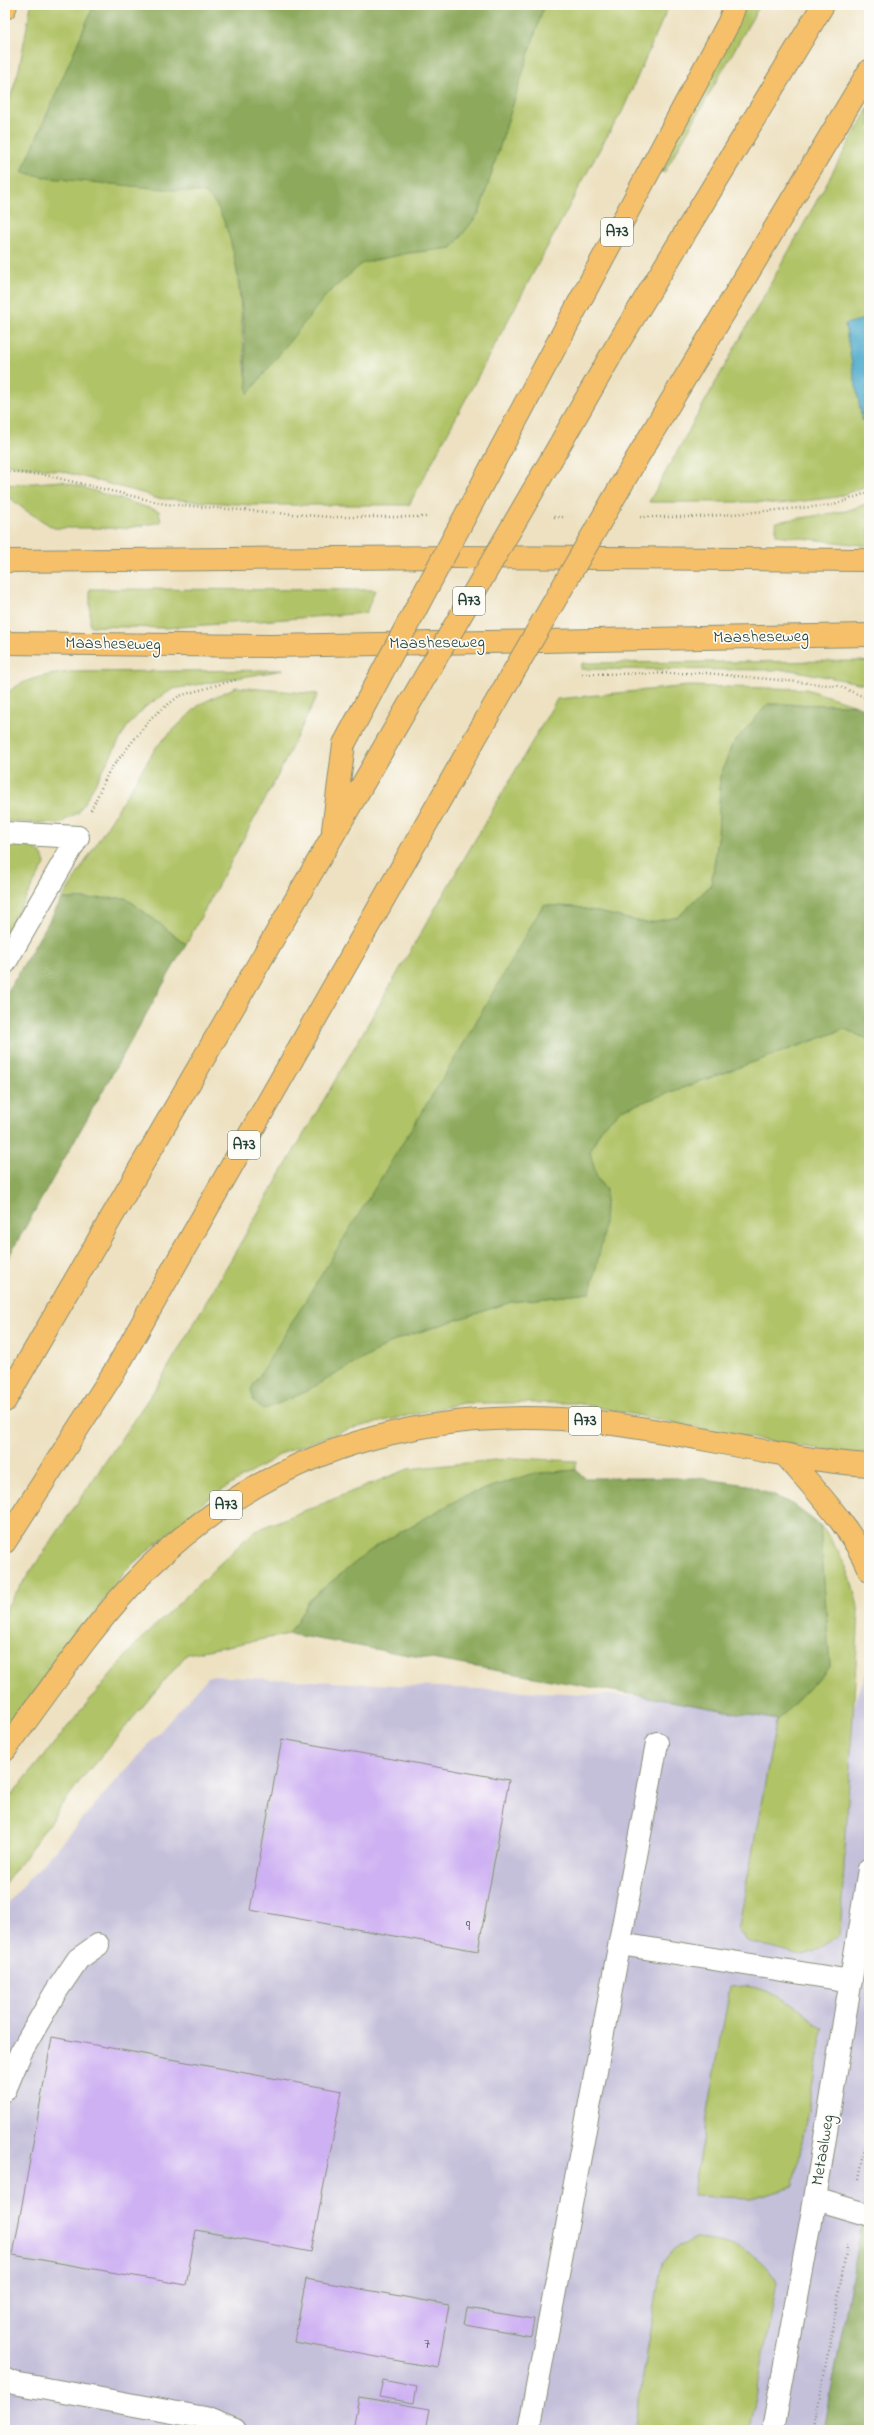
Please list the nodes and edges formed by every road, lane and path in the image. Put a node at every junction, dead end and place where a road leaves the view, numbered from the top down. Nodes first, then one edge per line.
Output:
1 (6, 5) edge
2 (735, 5) edge
3 (823, 5) edge
4 (5, 8) edge
5 (869, 71) edge
6 (869, 560) edge
7 (5, 561) edge
8 (869, 635) edge
9 (5, 643) edge
10 (5, 833) edge
11 (332, 841) junction
12 (5, 963) edge
13 (5, 1401) edge
14 (785, 1455) junction
15 (869, 1465) edge
16 (5, 1542) edge
17 (869, 1570) edge
18 (657, 1743) dead end
19 (5, 1750) edge
20 (869, 1869) edge
21 (620, 1944) junction
22 (98, 1945) dead end
23 (851, 1981) junction
24 (5, 2090) edge
25 (869, 2125) edge
26 (815, 2199) junction
27 (861, 2213) edge
28 (5, 2378) edge
29 (235, 2430) edge
30 (529, 2430) edge
31 (773, 2430) edge
32 (814, 2430) edge

1 - 4 main road
2 - 11 main road, A73, bridge
3 - 11 main road, A73, bridge
5 - 16 main road, A73, bridge
6 - 7 main road
8 - 9 main road, Maasheseweg
10 - 12 street
11 - 13 main road, A73
14 - 15 main road, A73
14 - 17 main road
14 - 19 main road, A73
18 - 21 street
20 - 23 street, Metaalweg
21 - 23 street
21 - 30 street
22 - 24 street
23 - 26 street, Metaalweg
25 - 27 path
26 - 27 street
26 - 31 street, Metaalweg
27 - 32 path
28 - 29 street

